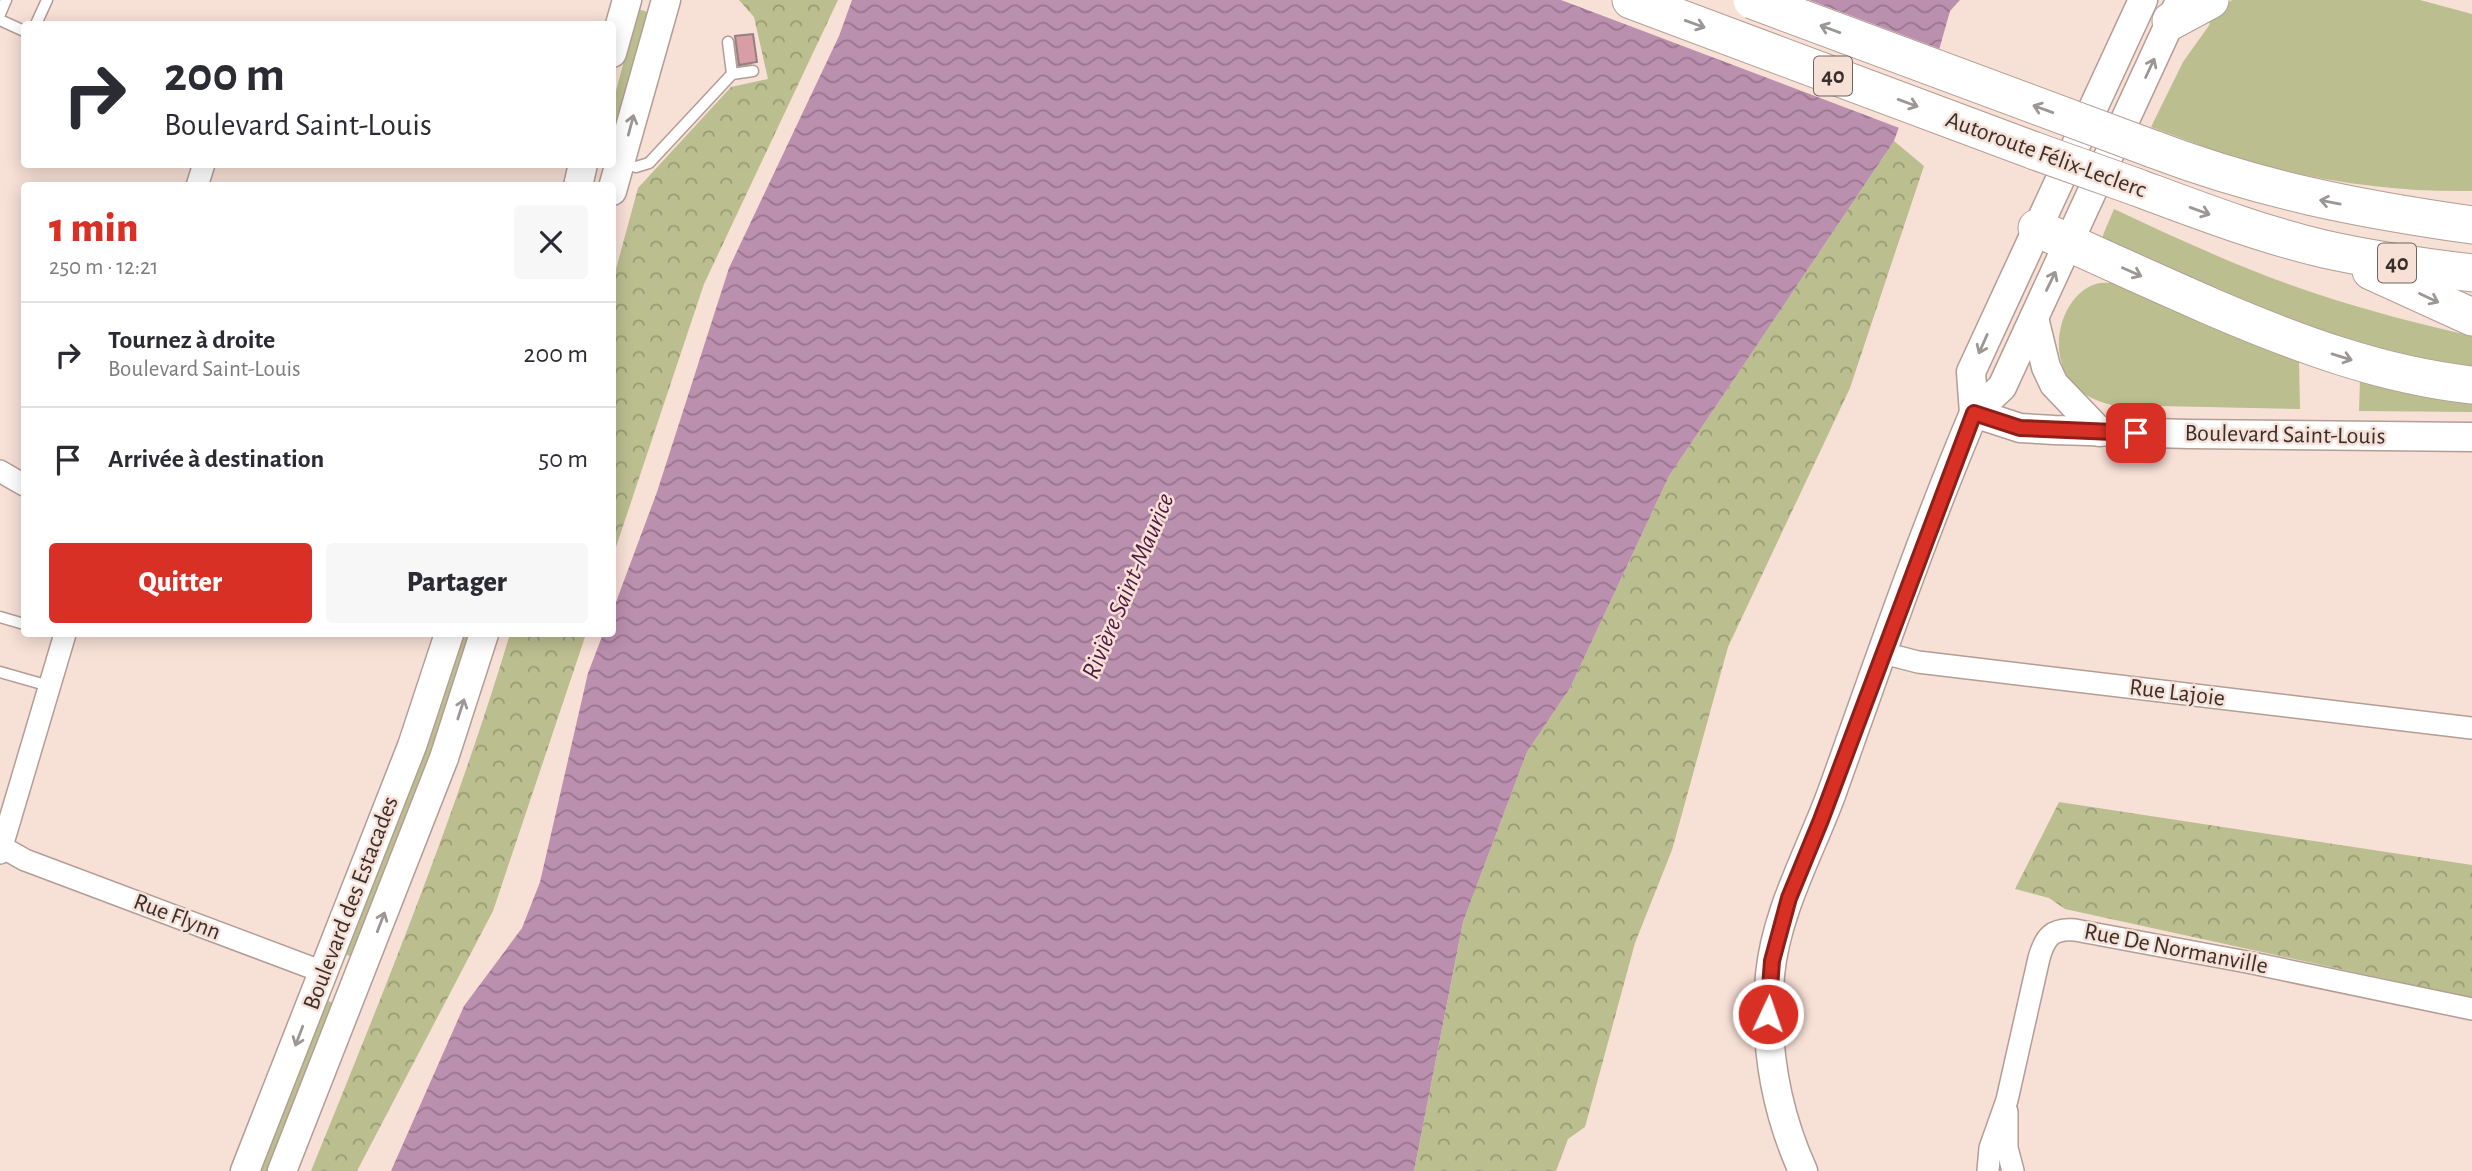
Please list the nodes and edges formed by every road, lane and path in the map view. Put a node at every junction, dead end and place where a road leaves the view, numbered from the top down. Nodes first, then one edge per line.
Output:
1 (6, 0) edge
2 (47, 0) edge
3 (627, 0) edge
4 (666, 0) edge
5 (1631, 0) edge
6 (1752, 0) edge
7 (2210, 0) edge
8 (2165, 7) edge
9 (0, 14) edge
10 (0, 20) edge
11 (37, 21) edge
12 (21, 30) edge
13 (616, 39) edge
14 (728, 42) dead end
15 (753, 71) dead end
16 (732, 74) junction
17 (620, 163) junction
18 (615, 182) edge
19 (2472, 207) edge
20 (2378, 211) junction
21 (2472, 225) edge
22 (2037, 228) junction
23 (2070, 243) junction
24 (2322, 248) junction
25 (2472, 273) edge
26 (2472, 317) edge
27 (2034, 318) junction
28 (2472, 385) edge
29 (1974, 413) junction
30 (2100, 432) junction
31 (2472, 437) edge
32 (0, 471) edge
33 (21, 483) edge
34 (0, 617) edge
35 (21, 623) edge
36 (62, 637) edge
37 (448, 637) edge
38 (483, 637) edge
39 (1882, 653) junction
40 (0, 672) edge
41 (49, 686) junction
42 (2472, 728) edge
43 (1, 848) edge
44 (323, 972) junction
45 (356, 985) junction
46 (2472, 1009) edge
47 (2007, 1100) junction
48 (245, 1171) edge
49 (282, 1171) edge
50 (1803, 1171) edge
51 (1988, 1171) edge
52 (2013, 1171) edge

1 - 9 lane
2 - 11 lane
3 - 13 street
17 -> 4 street
5 -> 24 highway, Autoroute Félix-Leclerc / 40, bridge
20 -> 6 highway, Autoroute Félix-Leclerc / 40, bridge
7 - 8 highway
8 - 22 street
23 -> 8 street
10 - 12 lane
14 - 16 lane
15 - 16 lane
16 - 17 lane
17 - 18 street
19 - 20 highway
20 - 21 highway, Autoroute Félix-Leclerc / 40
22 - 23 highway
22 -> 29 street
27 -> 23 street
23 -> 28 highway
24 - 25 highway, Autoroute Félix-Leclerc / 40
24 -> 26 highway
27 - 29 street
27 - 30 street
29 - 30 street, Boulevard Saint-Louis
29 - 39 street
30 - 31 street, Boulevard Saint-Louis
32 - 33 street
34 - 35 lane
36 - 41 street
37 - 44 street, Boulevard des Estacades
45 -> 38 street, Boulevard des Estacades
39 - 42 street, Rue Lajoie
39 - 50 street
40 - 41 lane
41 - 43 street
43 - 44 street, Rue Flynn
44 - 45 street, Rue Flynn
44 -> 48 street, Boulevard des Estacades
45 - 49 street, Boulevard des Estacades
46 - 47 street, Rue De Normanville
47 - 51 street, Rue De Normanville
47 - 52 street, Rue De Normanville

